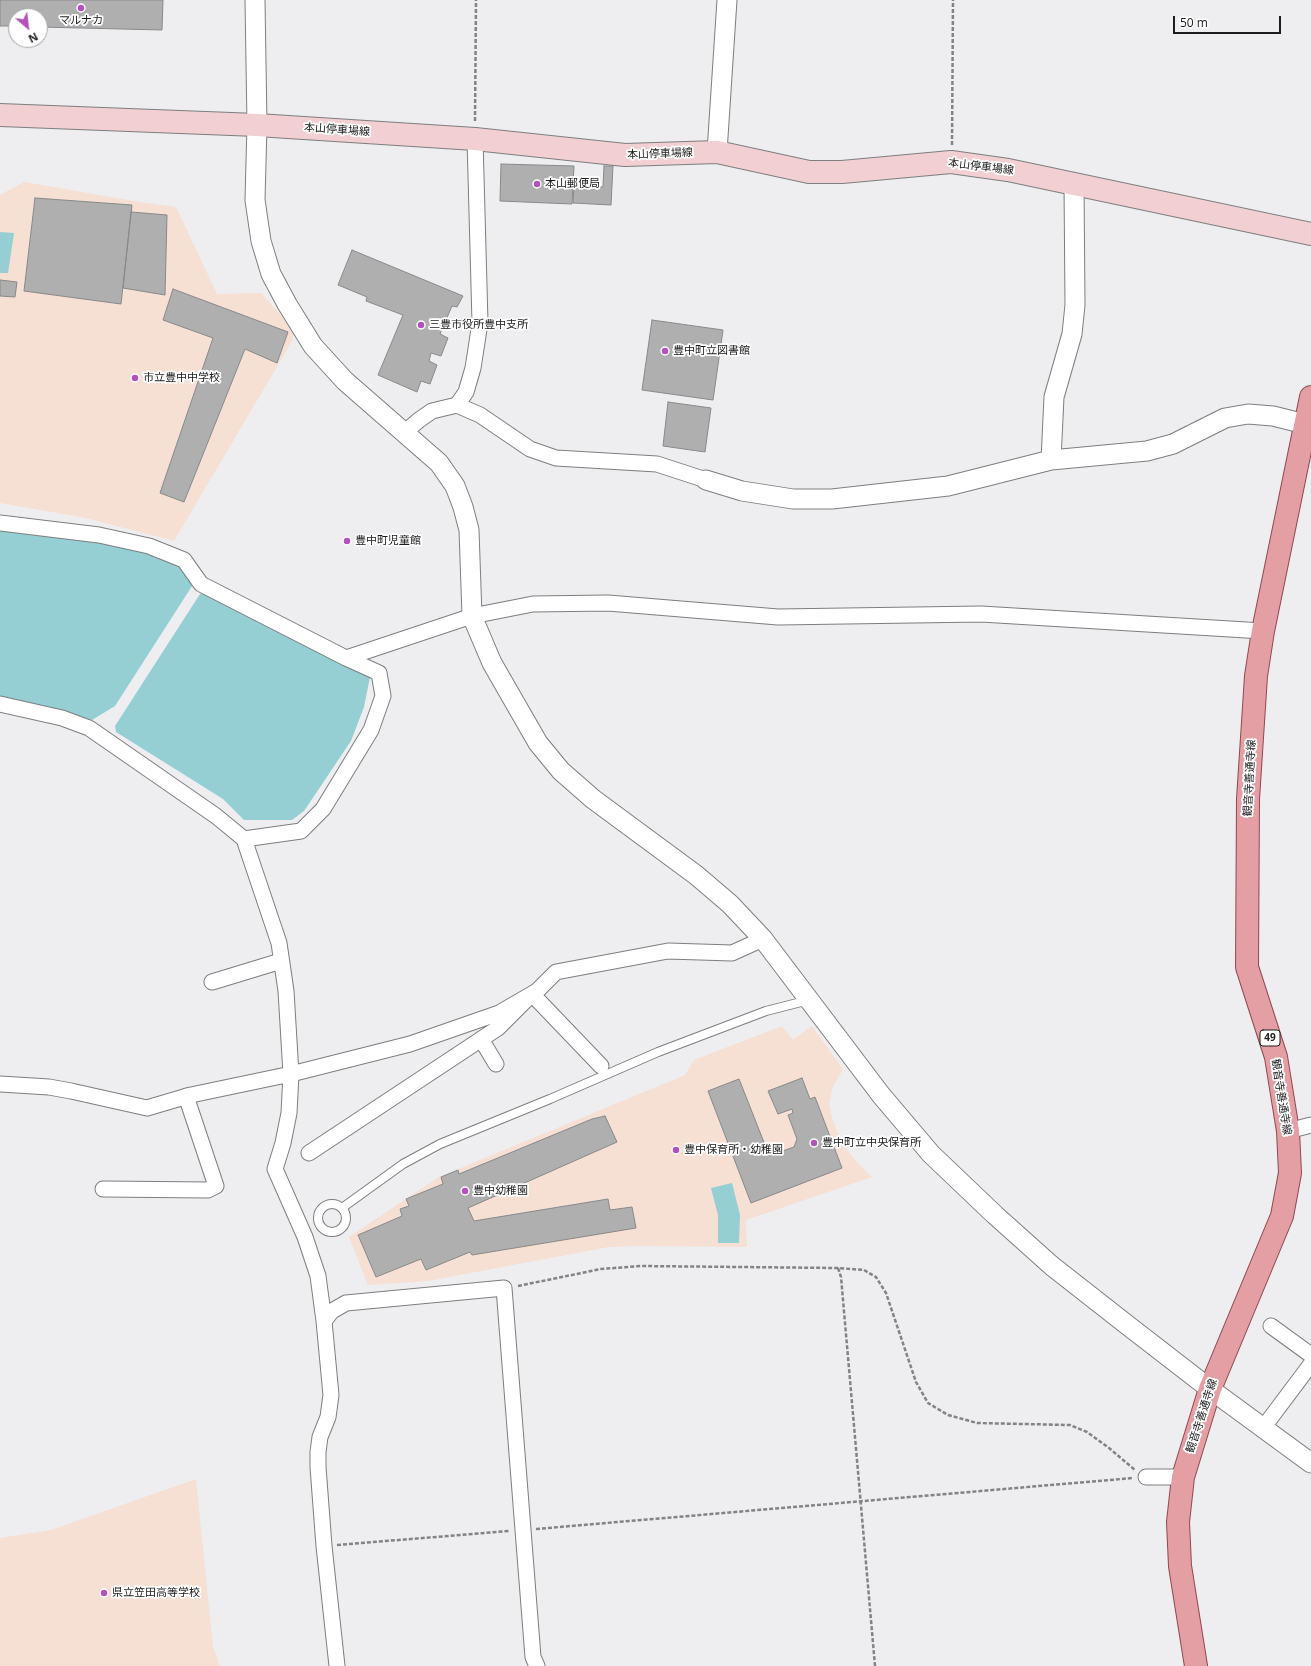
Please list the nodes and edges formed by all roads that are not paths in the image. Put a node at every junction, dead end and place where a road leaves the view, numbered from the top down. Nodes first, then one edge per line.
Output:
1 (255, 0) edge
2 (727, 0) edge
3 (0, 115) edge
4 (257, 125) junction
5 (475, 139) junction
6 (717, 152) junction
7 (1074, 184) junction
8 (1311, 234) edge
9 (1311, 397) edge
10 (457, 405) junction
11 (1305, 424) junction
12 (406, 432) junction
13 (1051, 460) junction
14 (706, 480) joint
15 (0, 523) edge
16 (472, 616) junction
17 (1264, 631) junction
18 (346, 658) junction
19 (0, 704) edge
20 (244, 839) junction
21 (763, 939) junction
22 (281, 961) junction
23 (212, 982) dead end
24 (532, 994) junction
25 (810, 999) junction
26 (481, 1039) junction
27 (496, 1064) dead end
28 (601, 1066) dead end
29 (291, 1074) junction
30 (0, 1084) edge
31 (186, 1096) junction
32 (1311, 1124) edge
33 (1288, 1131) junction
34 (309, 1153) dead end
35 (103, 1189) dead end
36 (342, 1208) dead end
37 (324, 1321) junction
38 (1271, 1326) dead end
39 (1311, 1355) edge
40 (1311, 1364) edge
41 (1210, 1389) junction
42 (1263, 1428) junction
43 (1311, 1463) edge
44 (1144, 1477) road end
45 (1183, 1477) junction
46 (336, 1666) edge
47 (537, 1666) edge
48 (1196, 1666) edge

1 - 4 street
2 - 6 street
3 - 4 main road, 本山停車場線
4 - 5 main road, 本山停車場線
4 - 12 street
5 - 6 main road, 本山停車場線
5 - 10 street
6 - 7 main road, 本山停車場線
7 - 8 main road, 本山停車場線
7 - 13 street
9 - 11 main road, 観音寺善通寺線 / 49
10 - 12 street
10 - 14 street
11 - 13 street
11 - 17 main road, 観音寺善通寺線 / 49
12 - 16 street
13 - 14 street
15 - 18 street
16 - 17 street
16 - 18 street
16 - 21 street
17 - 33 main road, 観音寺善通寺線 / 49
18 - 20 street
19 - 20 street
20 - 22 street
21 - 24 street
21 - 25 street
22 - 23 street
22 - 29 street
24 - 26 street
24 - 28 street
24 - 29 street
25 - 36 lane
25 - 41 street
26 - 27 street
26 - 34 street
29 - 31 street
29 - 37 street
30 - 31 street
31 - 35 street
32 - 33 street
33 - 41 main road, 観音寺善通寺線 / 49
37 - 46 street
37 - 47 street
38 - 39 street
40 - 42 street
41 - 42 street
41 - 45 main road, 観音寺善通寺線 / 49
42 - 43 street
44 - 45 street
45 - 48 main road, 観音寺善通寺線 / 49

